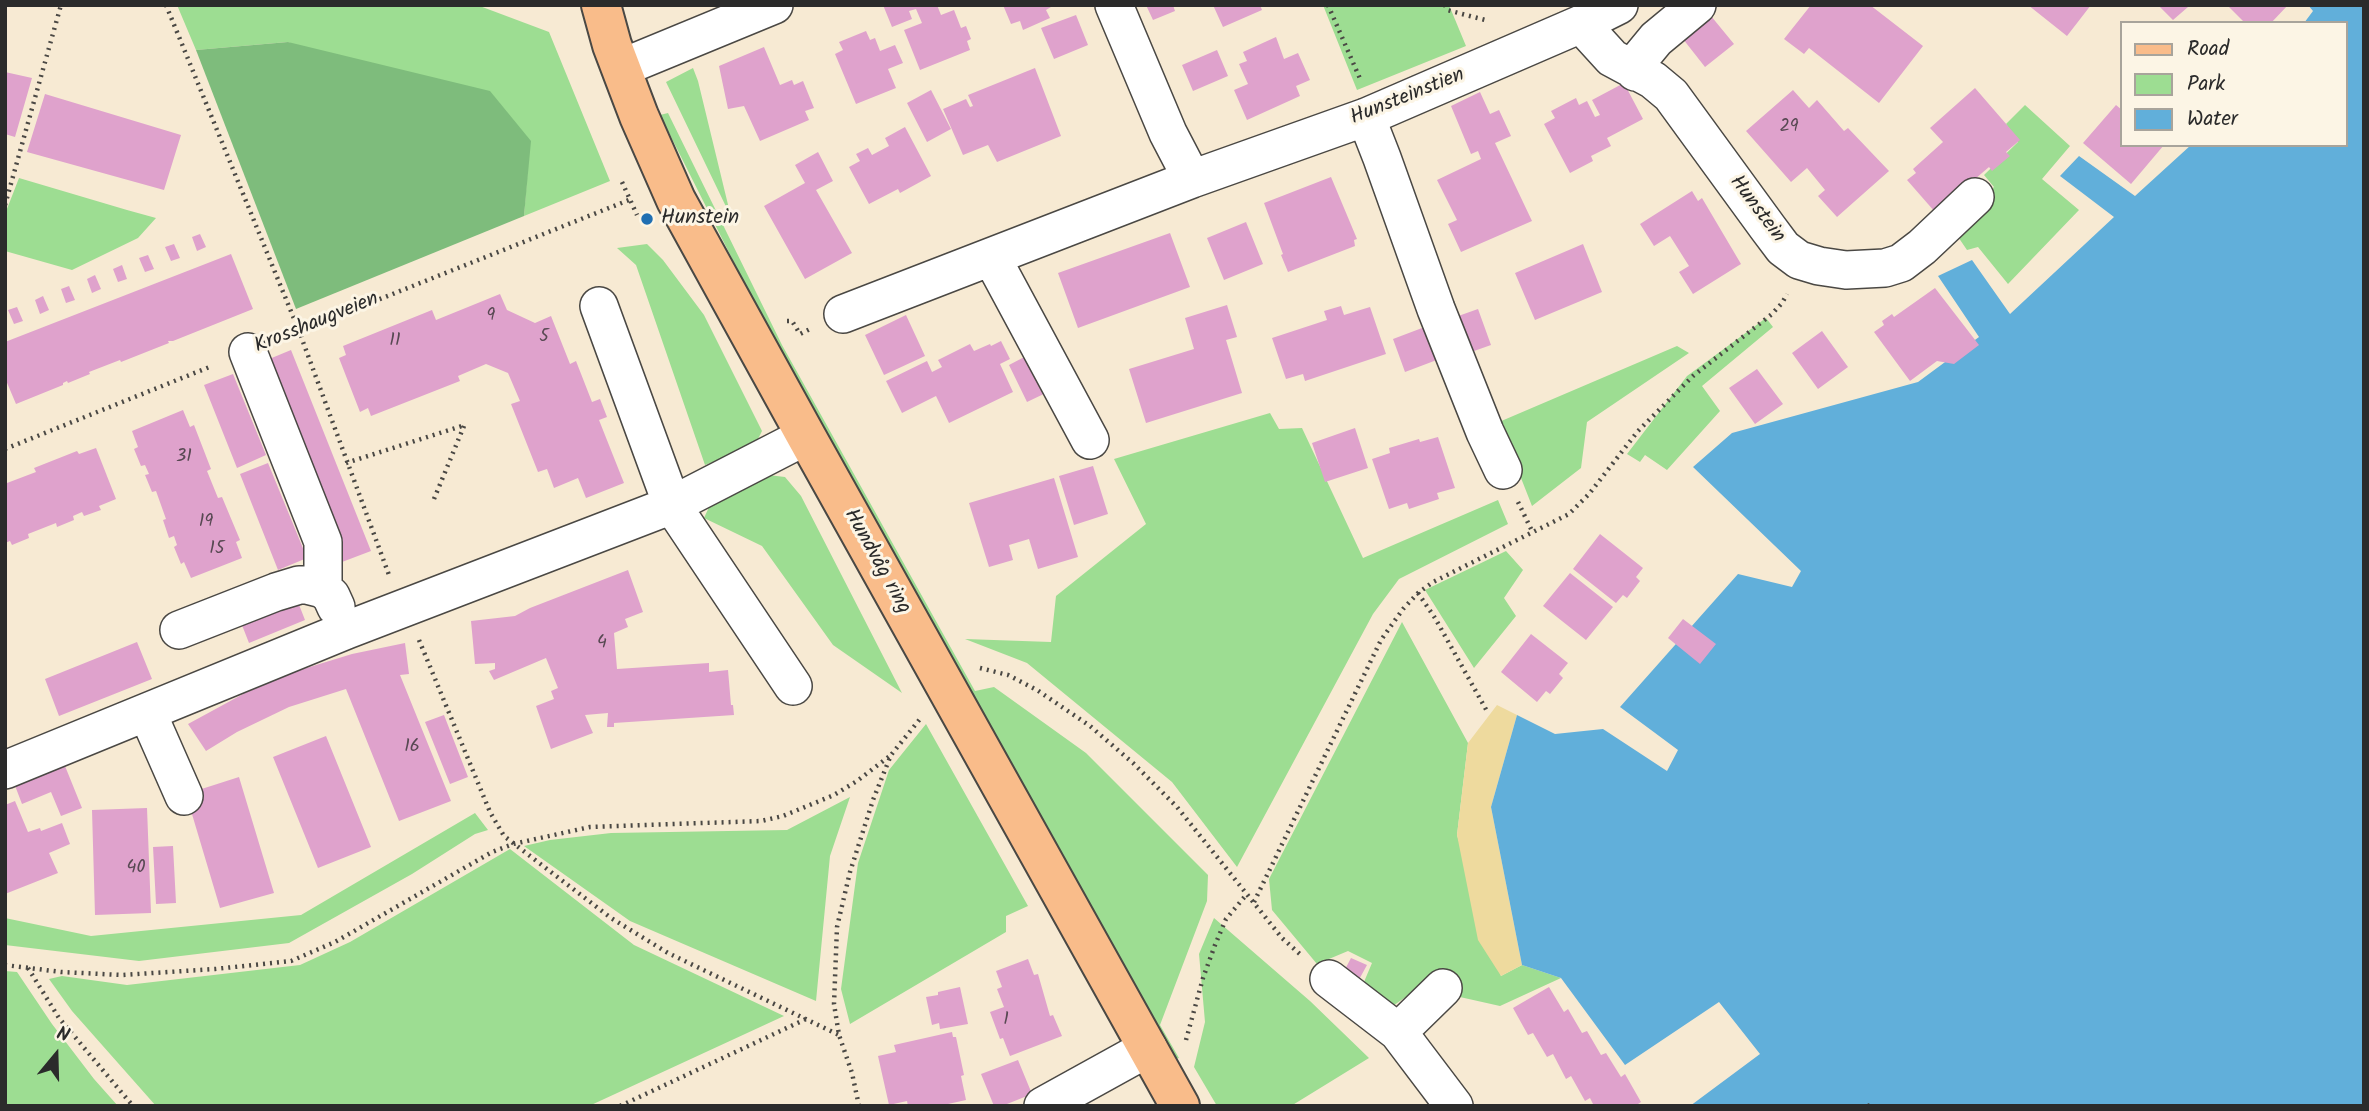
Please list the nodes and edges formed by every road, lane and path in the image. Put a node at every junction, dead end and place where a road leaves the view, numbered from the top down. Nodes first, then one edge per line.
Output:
1 (61, 5) edge
2 (166, 5) edge
3 (601, 5) edge
4 (774, 5) edge
5 (1114, 5) edge
6 (1328, 5) edge
7 (1619, 5) edge
8 (1697, 5) edge
9 (1581, 24) junction
10 (621, 68) junction
11 (1635, 72) junction
12 (1371, 115) junction
13 (1192, 179) junction
14 (1975, 197) dead end
15 (629, 200) dead end
16 (5, 205) edge
17 (992, 258) junction
18 (1799, 260) junction
19 (599, 306) dead end
20 (843, 314) dead end
21 (299, 331) junction
22 (248, 352) junction
23 (806, 436) junction
24 (1090, 440) dead end
25 (5, 449) edge
26 (346, 463) junction
27 (1503, 470) dead end
28 (434, 499) dead end
29 (673, 505) junction
30 (323, 589) junction
31 (1418, 593) junction
32 (405, 608) junction
33 (179, 630) dead end
34 (347, 630) junction
35 (971, 667) dead end
36 (793, 686) dead end
37 (147, 712) junction
38 (1488, 713) dead end
39 (923, 714) dead end
40 (891, 755) junction
41 (5, 770) edge
42 (184, 796) dead end
43 (513, 844) junction
44 (1247, 894) junction
45 (1254, 902) junction
46 (5, 965) edge
47 (27, 968) junction
48 (1329, 979) joint
49 (1443, 988) dead end
50 (806, 1019) junction
51 (1398, 1032) junction
52 (839, 1035) junction
53 (1186, 1042) dead end
54 (1148, 1048) junction
55 (133, 1106) edge
56 (620, 1106) edge
57 (859, 1106) edge
58 (1043, 1106) edge
59 (1180, 1106) edge
60 (1454, 1106) edge

1 - 16 path
2 - 21 path
3 - 10 main road, Hundvåg ring
4 - 10 street
5 - 13 street
6 - 12 path
7 - 9 street, Hunsteinstien
8 - 11 street
9 - 11 street, Hunstein
9 - 12 street, Hunsteinstien
10 - 23 main road, Hundvåg ring
11 - 18 street, Hunstein
12 - 13 street, Hunsteinstien
12 - 27 street
13 - 17 street
14 - 18 street, Hunstein
15 - 21 path, Krosshaugveien
17 - 20 street
17 - 24 street
18 - 31 path
19 - 29 street
21 - 22 path, Krosshaugveien
21 - 26 path
22 - 25 path, Krosshaugveien
22 - 30 street
23 - 29 street
23 - 54 main road, Hundvåg ring
26 - 28 path
26 - 32 path
29 - 32 street
29 - 36 street
30 - 33 street
30 - 34 street
31 - 38 path
31 - 45 path
32 - 34 street
32 - 43 path
34 - 37 street
35 - 44 path
37 - 41 street
37 - 42 street
39 - 40 path
40 - 43 path
40 - 52 path
43 - 47 path
43 - 50 path
44 - 45 path
44 - 53 path
45 - 48 path
46 - 47 path
47 - 55 path
48 - 51 street
49 - 51 street
50 - 52 path
50 - 56 path
51 - 60 street
52 - 57 path
54 - 58 street
54 - 59 main road, Hundvåg ring

